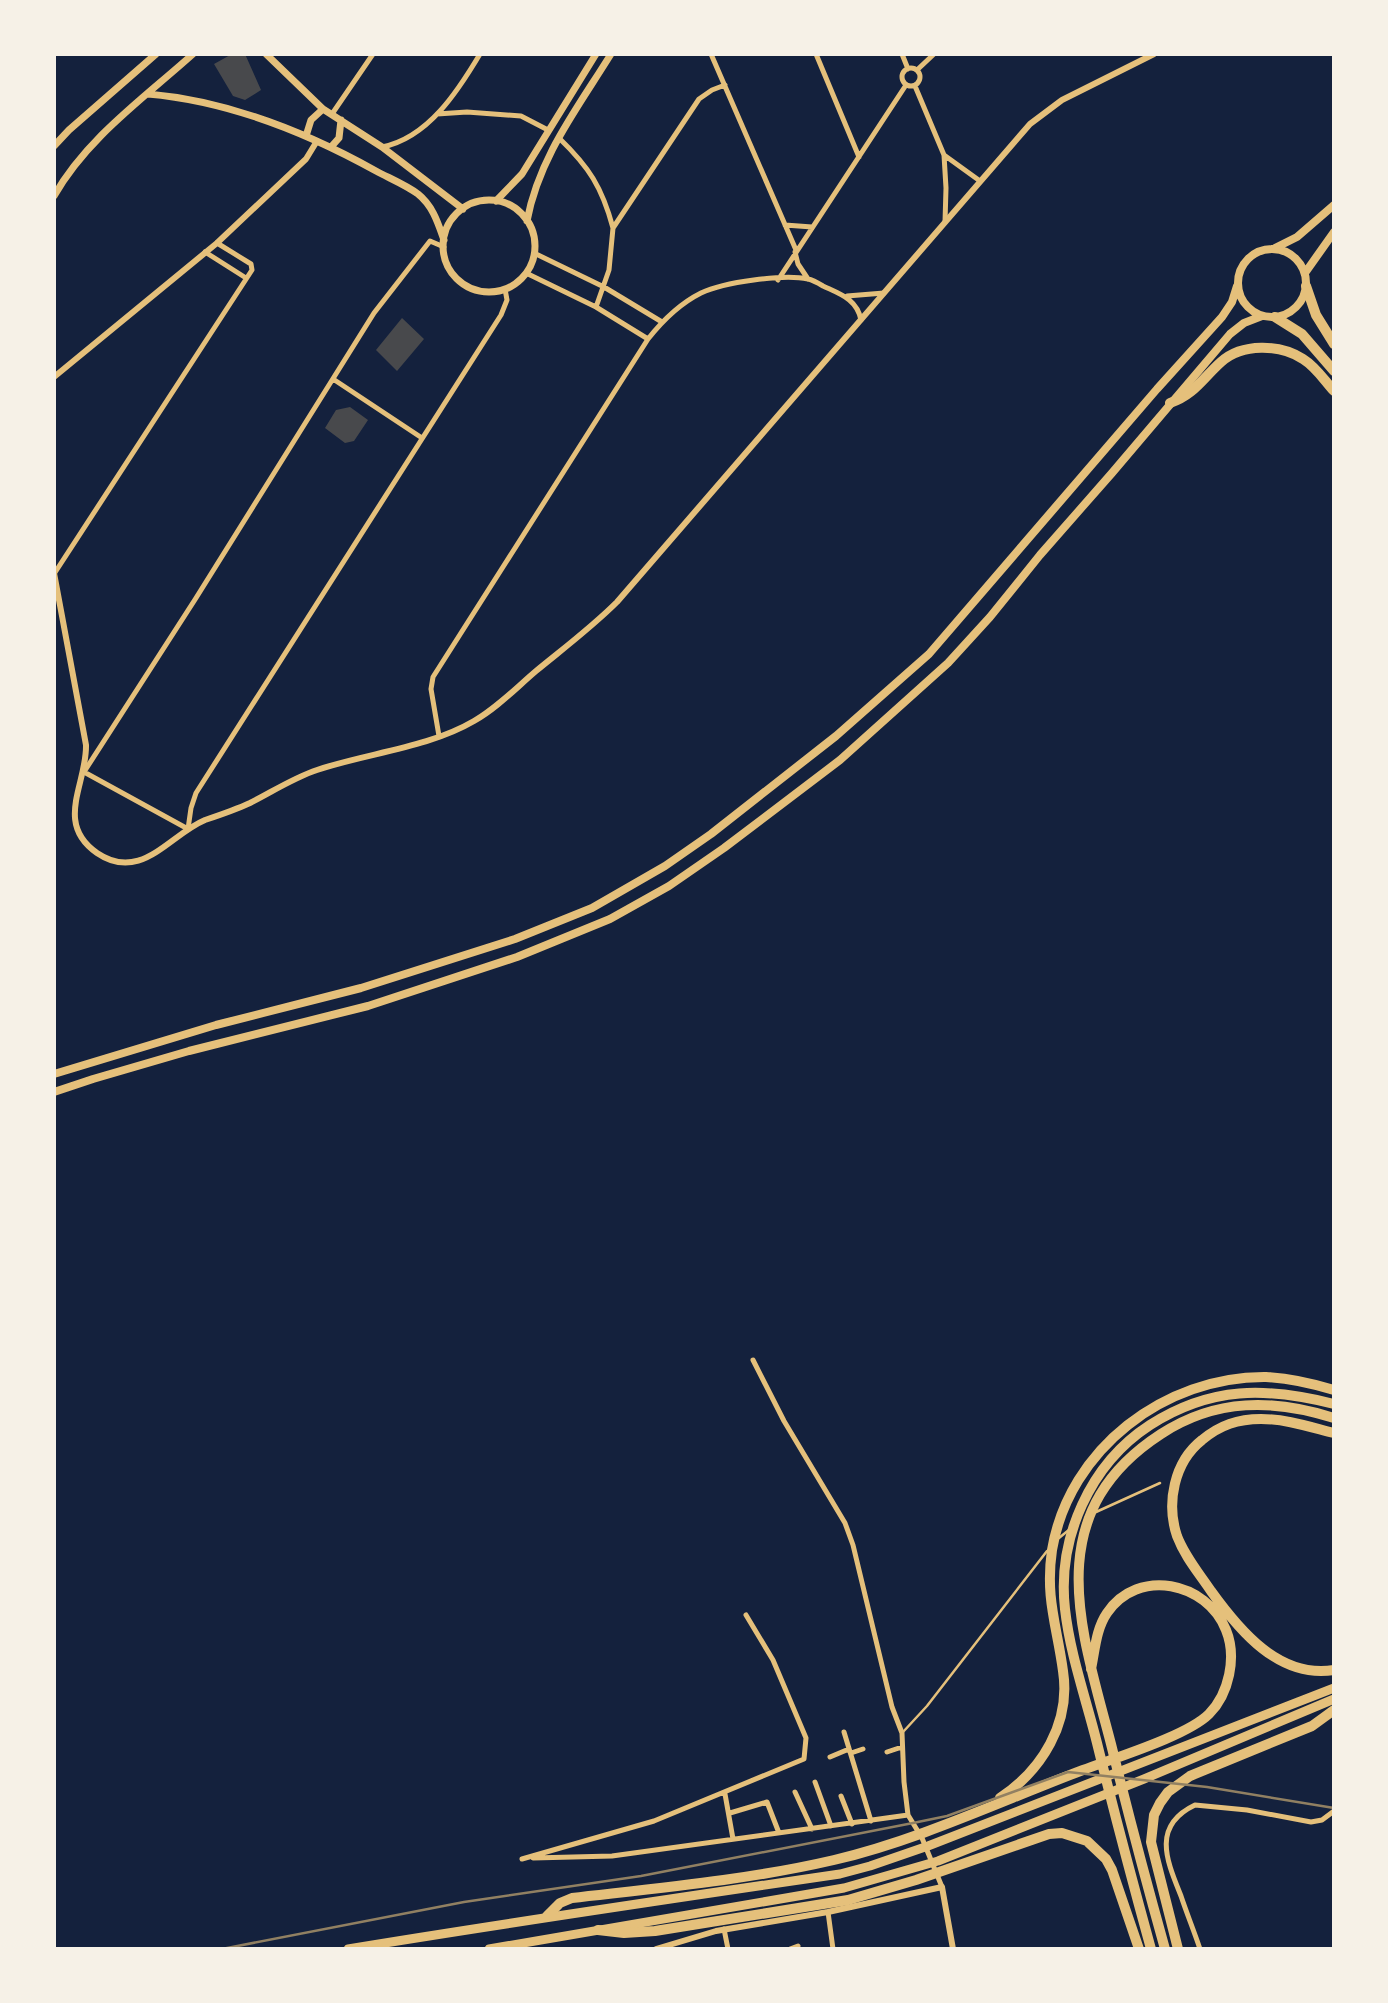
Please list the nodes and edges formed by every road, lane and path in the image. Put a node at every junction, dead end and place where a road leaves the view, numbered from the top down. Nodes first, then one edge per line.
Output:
1 (156, 54) edge
2 (193, 54) edge
3 (266, 54) edge
4 (373, 54) edge
5 (480, 54) edge
6 (596, 54) edge
7 (611, 54) edge
8 (711, 54) edge
9 (817, 54) edge
10 (902, 54) edge
11 (934, 54) edge
12 (1154, 54) edge
13 (908, 69) junction
14 (917, 70) junction
15 (726, 85) junction
16 (906, 85) junction
17 (915, 86) junction
18 (148, 94) junction
19 (323, 108) junction
20 (332, 114) junction
21 (437, 114) junction
22 (341, 120) junction
23 (548, 130) junction
24 (306, 136) junction
25 (559, 138) junction
26 (317, 141) junction
27 (54, 146) edge
28 (382, 147) junction
29 (331, 148) junction
30 (944, 155) junction
31 (859, 157) junction
32 (980, 181) junction
33 (54, 196) edge
34 (496, 201) junction
35 (1334, 205) edge
36 (463, 209) junction
37 (527, 221) junction
38 (945, 222) junction
39 (785, 225) junction
40 (812, 227) junction
41 (612, 228) junction
42 (1334, 232) edge
43 (217, 243) junction
44 (444, 243) junction
45 (1275, 248) junction
46 (796, 251) junction
47 (205, 253) junction
48 (534, 253) junction
49 (526, 273) junction
50 (1305, 273) junction
51 (246, 278) junction
52 (778, 279) junction
53 (808, 279) junction
54 (1237, 286) junction
55 (1306, 286) junction
56 (604, 287) junction
57 (505, 289) junction
58 (884, 293) junction
59 (844, 296) junction
60 (596, 307) junction
61 (1262, 316) junction
62 (1275, 317) junction
63 (861, 320) junction
64 (662, 322) junction
65 (648, 339) junction
66 (1334, 344) edge
67 (1334, 371) edge
68 (54, 377) edge
69 (333, 379) junction
70 (1334, 391) edge
71 (1170, 403) junction
72 (422, 438) junction
73 (54, 573) edge
74 (439, 736) junction
75 (84, 772) junction
76 (188, 829) junction
77 (54, 1074) edge
78 (54, 1092) edge
79 (753, 1360) dead end
80 (1334, 1390) edge
81 (1334, 1404) edge
82 (1334, 1418) edge
83 (1334, 1433) edge
84 (1160, 1483) dead end
85 (1087, 1517) dead end
86 (1079, 1522) dead end
87 (746, 1615) dead end
88 (1091, 1669) junction
89 (1334, 1670) edge
90 (1334, 1688) edge
91 (1334, 1699) edge
92 (1334, 1710) edge
93 (844, 1731) dead end
94 (902, 1733) junction
95 (902, 1747) junction
96 (863, 1749) dead end
97 (850, 1751) junction
98 (887, 1752) dead end
99 (830, 1756) dead end
100 (815, 1782) dead end
101 (795, 1792) dead end
102 (725, 1794) junction
103 (841, 1796) dead end
104 (982, 1808) junction
105 (1334, 1811) edge
106 (730, 1813) junction
107 (908, 1815) junction
108 (871, 1821) junction
109 (852, 1824) junction
110 (831, 1826) junction
111 (812, 1829) junction
112 (779, 1833) junction
113 (733, 1839) junction
114 (942, 1887) junction
115 (828, 1912) junction
116 (547, 1916) junction
117 (724, 1929) junction
118 (598, 1930) junction
119 (798, 1946) dead end
120 (366, 1947) edge
121 (669, 1947) edge
122 (348, 1949) edge
123 (489, 1949) edge
124 (656, 1949) edge
125 (728, 1949) edge
126 (790, 1949) edge
127 (833, 1949) edge
128 (953, 1949) edge
129 (1139, 1949) edge
130 (1152, 1949) edge
131 (1165, 1949) edge
132 (1178, 1949) edge
133 (1200, 1949) edge

1 - 27 main road
2 - 18 main road
3 - 19 main road
4 - 20 street
5 - 21 street
6 - 23 main road
7 - 25 main road
8 - 15 street
9 - 31 street
10 - 13 street
11 - 14 street
12 - 32 street
13 - 14 street
13 - 16 street
14 - 17 street
15 - 39 street
15 - 41 street
16 - 17 street
16 - 31 street
17 - 30 street
18 - 24 main road
18 - 33 main road
19 - 20 main road
19 - 24 main road
20 - 22 main road
21 - 23 street
21 - 28 street
22 - 28 main road
22 - 29 main road
23 - 34 main road
24 - 26 main road
25 - 37 main road
25 - 41 street
26 - 29 main road
26 - 43 street
28 - 36 main road
29 - 44 main road
30 - 32 street
30 - 38 street
31 - 40 street
32 - 38 street
34 - 36 main road
34 - 37 main road
35 - 45 main road
36 - 44 main road
37 - 48 main road
38 - 58 street
39 - 40 street
39 - 46 street
40 - 46 street
41 - 56 street
42 - 50 main road
43 - 47 street
43 - 51 street
44 - 57 main road
44 - 69 street
45 - 50 main road
45 - 54 main road
46 - 52 street
46 - 53 street
47 - 51 street
47 - 68 street
48 - 49 main road
48 - 56 street
49 - 57 main road
49 - 60 street
50 - 55 main road
51 - 73 street
52 - 53 street
52 - 64 street
53 - 59 street
54 - 61 main road
54 - 77 main road
55 - 62 main road
55 - 66 highway
56 - 60 street
56 - 64 street
57 - 72 street
58 - 59 street
58 - 63 street
59 - 63 street
60 - 65 street
61 - 62 main road
61 - 71 main road
62 - 67 highway
63 - 74 street
64 - 65 street
65 - 74 street
69 - 72 street
69 - 75 street
70 - 71 highway
71 - 78 main road
72 - 76 street
73 - 75 street
74 - 76 street
75 - 76 street
75 - 76 street
79 - 94 street
80 - 104 highway
81 - 130 highway
82 - 88 highway
83 - 89 highway
84 - 85 lane
86 - 94 lane
87 - 102 street
88 - 104 highway
88 - 131 highway
90 - 116 highway
91 - 118 highway
92 - 132 highway
93 - 97 street
94 - 95 street
95 - 98 street
95 - 107 street
96 - 97 street
97 - 99 street
97 - 108 street
100 - 110 street
101 - 111 street
102 - 106 street
102 - 113 street
103 - 109 street
104 - 116 highway
105 - 133 street
106 - 112 street
106 - 113 street
107 - 108 street
107 - 114 street
108 - 109 street
109 - 110 street
110 - 111 street
111 - 112 street
112 - 113 street
114 - 115 street
114 - 128 street
115 - 117 street
115 - 127 street
116 - 120 highway
117 - 121 street
117 - 125 street
118 - 123 highway
118 - 129 highway
119 - 126 street
120 - 122 highway
121 - 124 street

